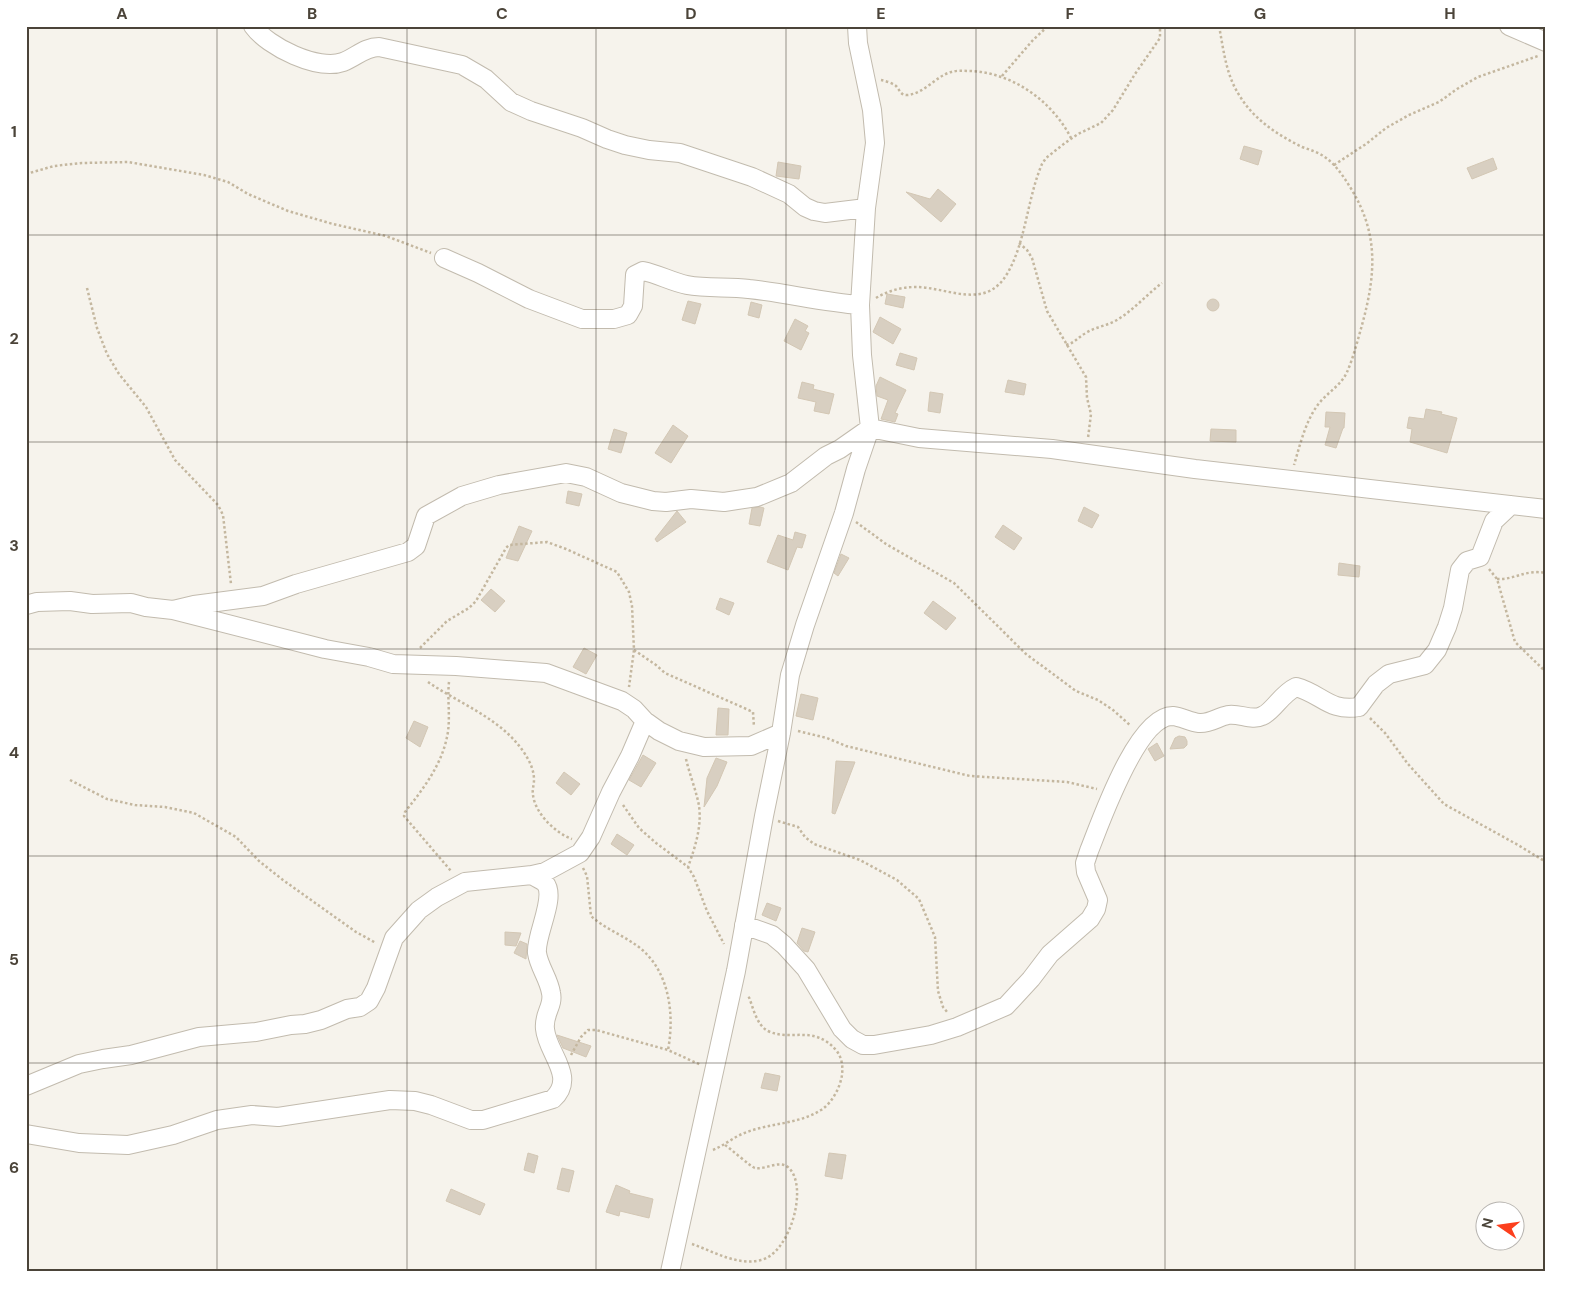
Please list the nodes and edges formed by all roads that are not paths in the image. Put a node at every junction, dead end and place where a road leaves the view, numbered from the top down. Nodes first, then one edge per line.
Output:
1 (253, 26) edge
2 (857, 26) edge
3 (1509, 26) edge
4 (1542, 49) edge
5 (866, 208) junction
6 (444, 258) road end
7 (860, 305) junction
8 (870, 428) junction
9 (1512, 505) junction
10 (1546, 509) edge
11 (26, 605) edge
12 (173, 610) junction
13 (645, 721) junction
14 (781, 733) junction
15 (532, 875) junction
16 (744, 925) junction
17 (26, 1086) edge
18 (26, 1134) edge
19 (670, 1272) edge

1 - 5 street
2 - 5 street
3 - 4 street
5 - 7 street
6 - 7 street
7 - 8 street
8 - 9 street
8 - 12 street
8 - 14 street
9 - 10 street
9 - 16 street
11 - 12 street
12 - 13 street
13 - 14 street
13 - 15 street
14 - 16 street
15 - 17 street
15 - 18 street
16 - 19 street

